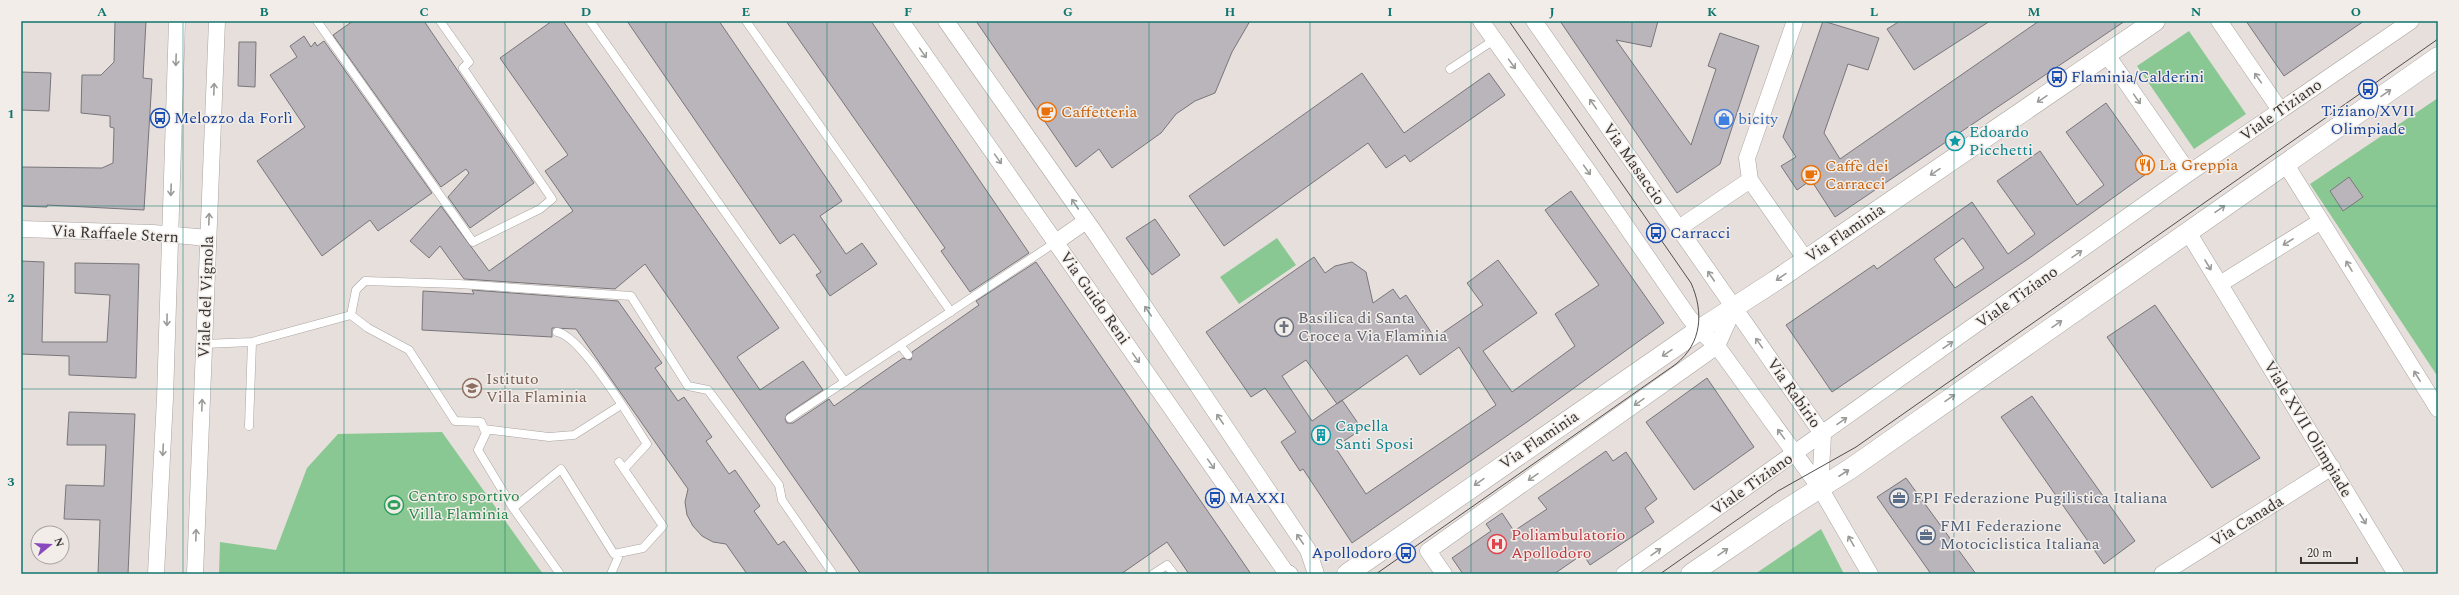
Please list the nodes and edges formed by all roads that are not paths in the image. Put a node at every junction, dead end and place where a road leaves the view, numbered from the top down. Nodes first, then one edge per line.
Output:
1 (177, 21) edge
2 (217, 21) edge
3 (317, 21) edge
4 (440, 21) edge
5 (590, 21) edge
6 (746, 21) edge
7 (901, 21) edge
8 (946, 21) edge
9 (1481, 21) edge
10 (1534, 21) edge
11 (1795, 21) edge
12 (2155, 21) edge
13 (2219, 21) edge
14 (2411, 21) edge
15 (1494, 40) junction
16 (2107, 55) junction
17 (2438, 57) edge
18 (1450, 69) dead end
19 (2280, 110) junction
20 (2285, 164) junction
21 (2189, 173) junction
22 (1750, 180) junction
23 (1086, 221) junction
24 (2321, 221) junction
25 (1679, 228) junction
26 (21, 229) edge
27 (2188, 232) junction
28 (169, 235) junction
29 (208, 238) junction
30 (1056, 242) junction
31 (1806, 260) junction
32 (2220, 284) junction
33 (1734, 308) junction
34 (952, 312) junction
35 (352, 315) junction
36 (1698, 330) junction
37 (557, 332) dead end
38 (252, 342) junction
39 (204, 344) junction
40 (900, 345) junction
41 (1717, 346) junction
42 (908, 355) dead end
43 (845, 382) junction
44 (621, 405) junction
45 (2438, 408) edge
46 (790, 418) dead end
47 (249, 426) dead end
48 (484, 429) junction
49 (1823, 435) junction
50 (1795, 454) junction
51 (619, 462) dead end
52 (2332, 467) junction
53 (624, 470) junction
54 (1820, 488) junction
55 (513, 508) junction
56 (620, 553) junction
57 (156, 574) edge
58 (195, 574) edge
59 (560, 574) edge
60 (610, 574) edge
61 (833, 574) edge
62 (1154, 574) edge
63 (1174, 574) edge
64 (1290, 574) edge
65 (1316, 574) edge
66 (1347, 574) edge
67 (1444, 574) edge
68 (1624, 574) edge
69 (1691, 574) edge
70 (1870, 574) edge
71 (2162, 574) edge
72 (2396, 574) edge

1 -> 28 street
29 -> 2 street, Viale del Vignola
3 - 4 lane
5 - 43 lane
6 - 34 lane
7 -> 30 street, Via Guido Reni
23 -> 8 street
9 - 15 street
25 -> 10 street, Via Masaccio
11 - 22 street
12 - 16 street, Via Flaminia
19 -> 13 street
14 - 19 street, Viale Tiziano
15 - 18 lane
15 -> 36 street
16 -> 21 street
16 -> 31 street, Via Flaminia
20 -> 17 street
19 - 21 street, Viale Tiziano
20 - 24 street
27 -> 20 street
49 -> 21 street, Viale Tiziano
22 - 25 street
22 - 31 street
23 - 30 street
65 -> 23 street
24 -> 32 street
45 -> 24 street
33 -> 25 street, Via Masaccio
26 - 28 street, Via Raffaele Stern
27 -> 32 street, Viale XVII Olimpiade
54 -> 27 street
28 - 29 street, Via Raffaele Stern
28 -> 57 street
29 - 39 street, Viale del Vignola
30 - 34 lane
30 -> 64 street, Via Guido Reni
31 -> 33 street, Via Flaminia
32 - 52 street, Viale XVII Olimpiade
33 - 36 street, Via Flaminia
33 - 41 street
49 -> 33 street, Via Rabirio
34 - 40 lane
35 - 38 lane
35 - 48 lane
35 - 61 lane
36 - 41 street
36 -> 66 street, Via Flaminia
37 - 44 lane
38 - 39 lane
38 - 47 lane
58 -> 39 street, Viale del Vignola
40 - 42 lane
40 - 43 lane
50 -> 41 street
41 -> 67 street, Via Flaminia
43 - 46 lane
44 - 48 lane
44 - 53 lane
48 - 55 lane
49 - 50 street, Viale Tiziano
49 - 54 street, Via Rabirio
50 - 54 street
68 -> 50 street, Viale Tiziano
51 - 53 lane
52 - 71 street, Via Canada
52 -> 72 street, Viale XVII Olimpiade
53 - 56 lane
69 -> 54 street
70 -> 54 street
55 - 56 lane
55 - 59 lane
56 - 60 lane
62 - 63 lane

